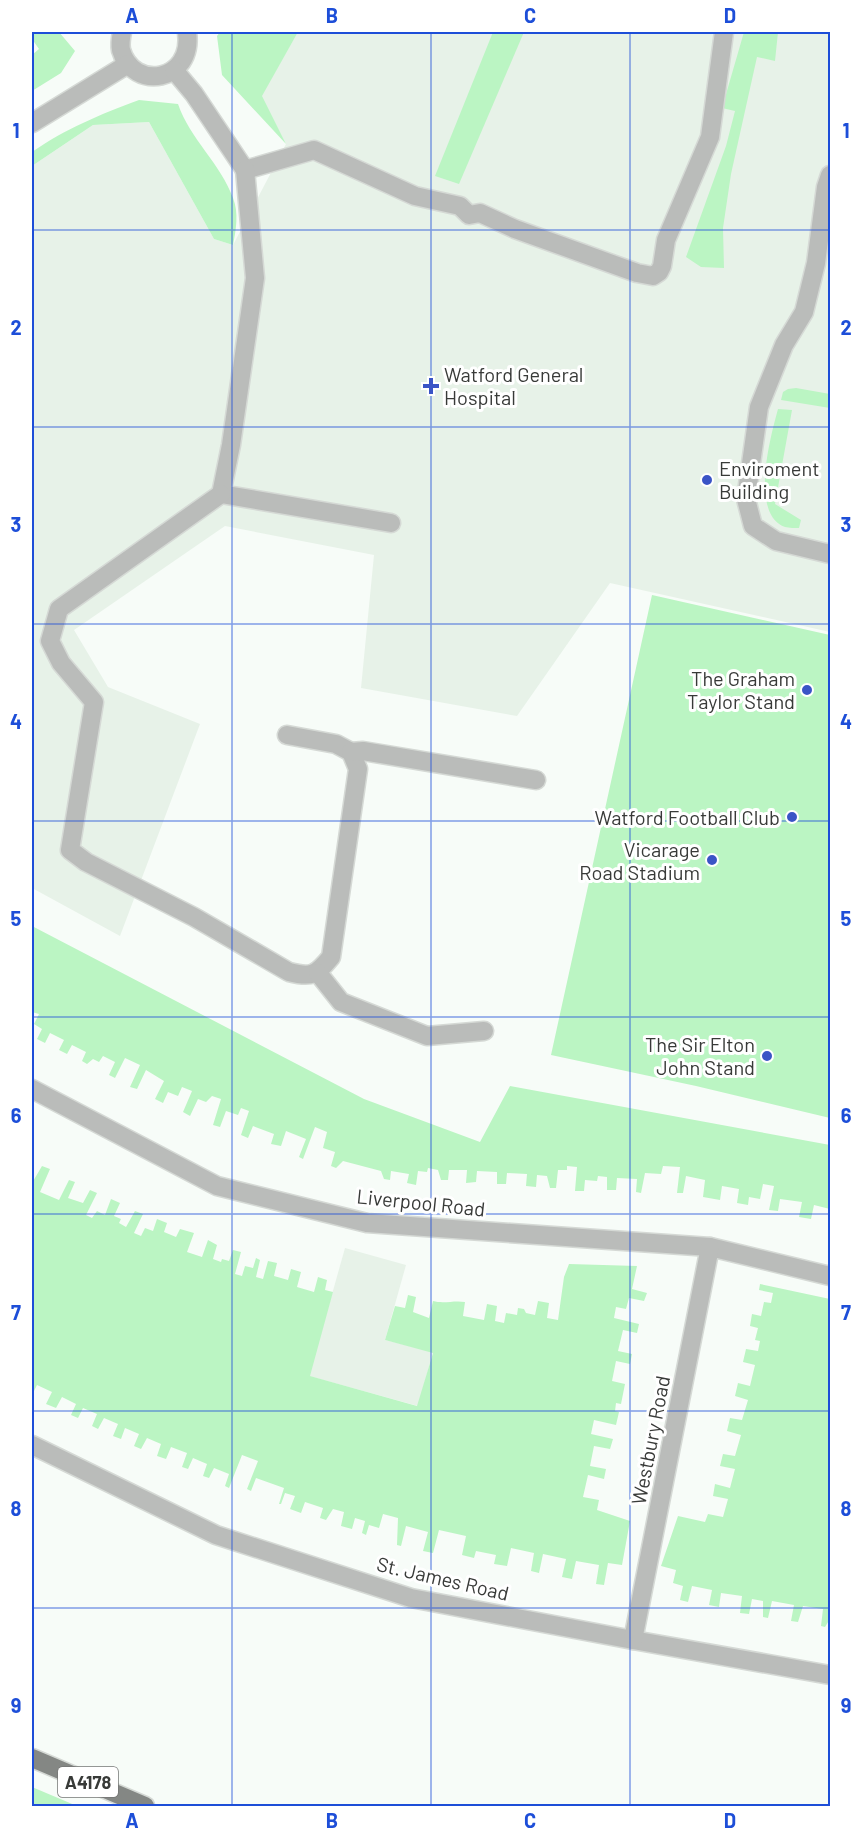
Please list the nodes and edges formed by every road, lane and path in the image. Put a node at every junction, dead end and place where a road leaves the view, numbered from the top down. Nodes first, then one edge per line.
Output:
1 (122, 32) edge
2 (187, 32) edge
3 (724, 32) edge
4 (128, 64) junction
5 (174, 70) junction
6 (32, 123) edge
7 (245, 170) junction
8 (831, 175) edge
9 (823, 264) edge
10 (221, 494) junction
11 (391, 523) dead end
12 (831, 554) edge
13 (287, 735) dead end
14 (351, 752) junction
15 (536, 780) dead end
16 (318, 973) junction
17 (484, 1031) dead end
18 (32, 1089) edge
19 (710, 1247) junction
20 (831, 1276) edge
21 (32, 1445) edge
22 (633, 1640) junction
23 (831, 1675) edge
24 (32, 1758) edge
25 (145, 1806) edge

1 - 4 street
2 - 5 street
3 - 7 street
4 - 5 street
4 - 6 street
5 - 7 street
7 - 10 street
8 - 9 street
9 - 12 street
10 - 11 street
10 - 16 street
13 - 14 street
14 - 15 street
14 - 16 street
16 - 17 street
18 - 19 street, Liverpool Road
19 - 20 street, Liverpool Road
19 - 22 street, Westbury Road
21 - 22 street, St. James Road
22 - 23 street, St. James Road
24 - 25 main road, A4178

